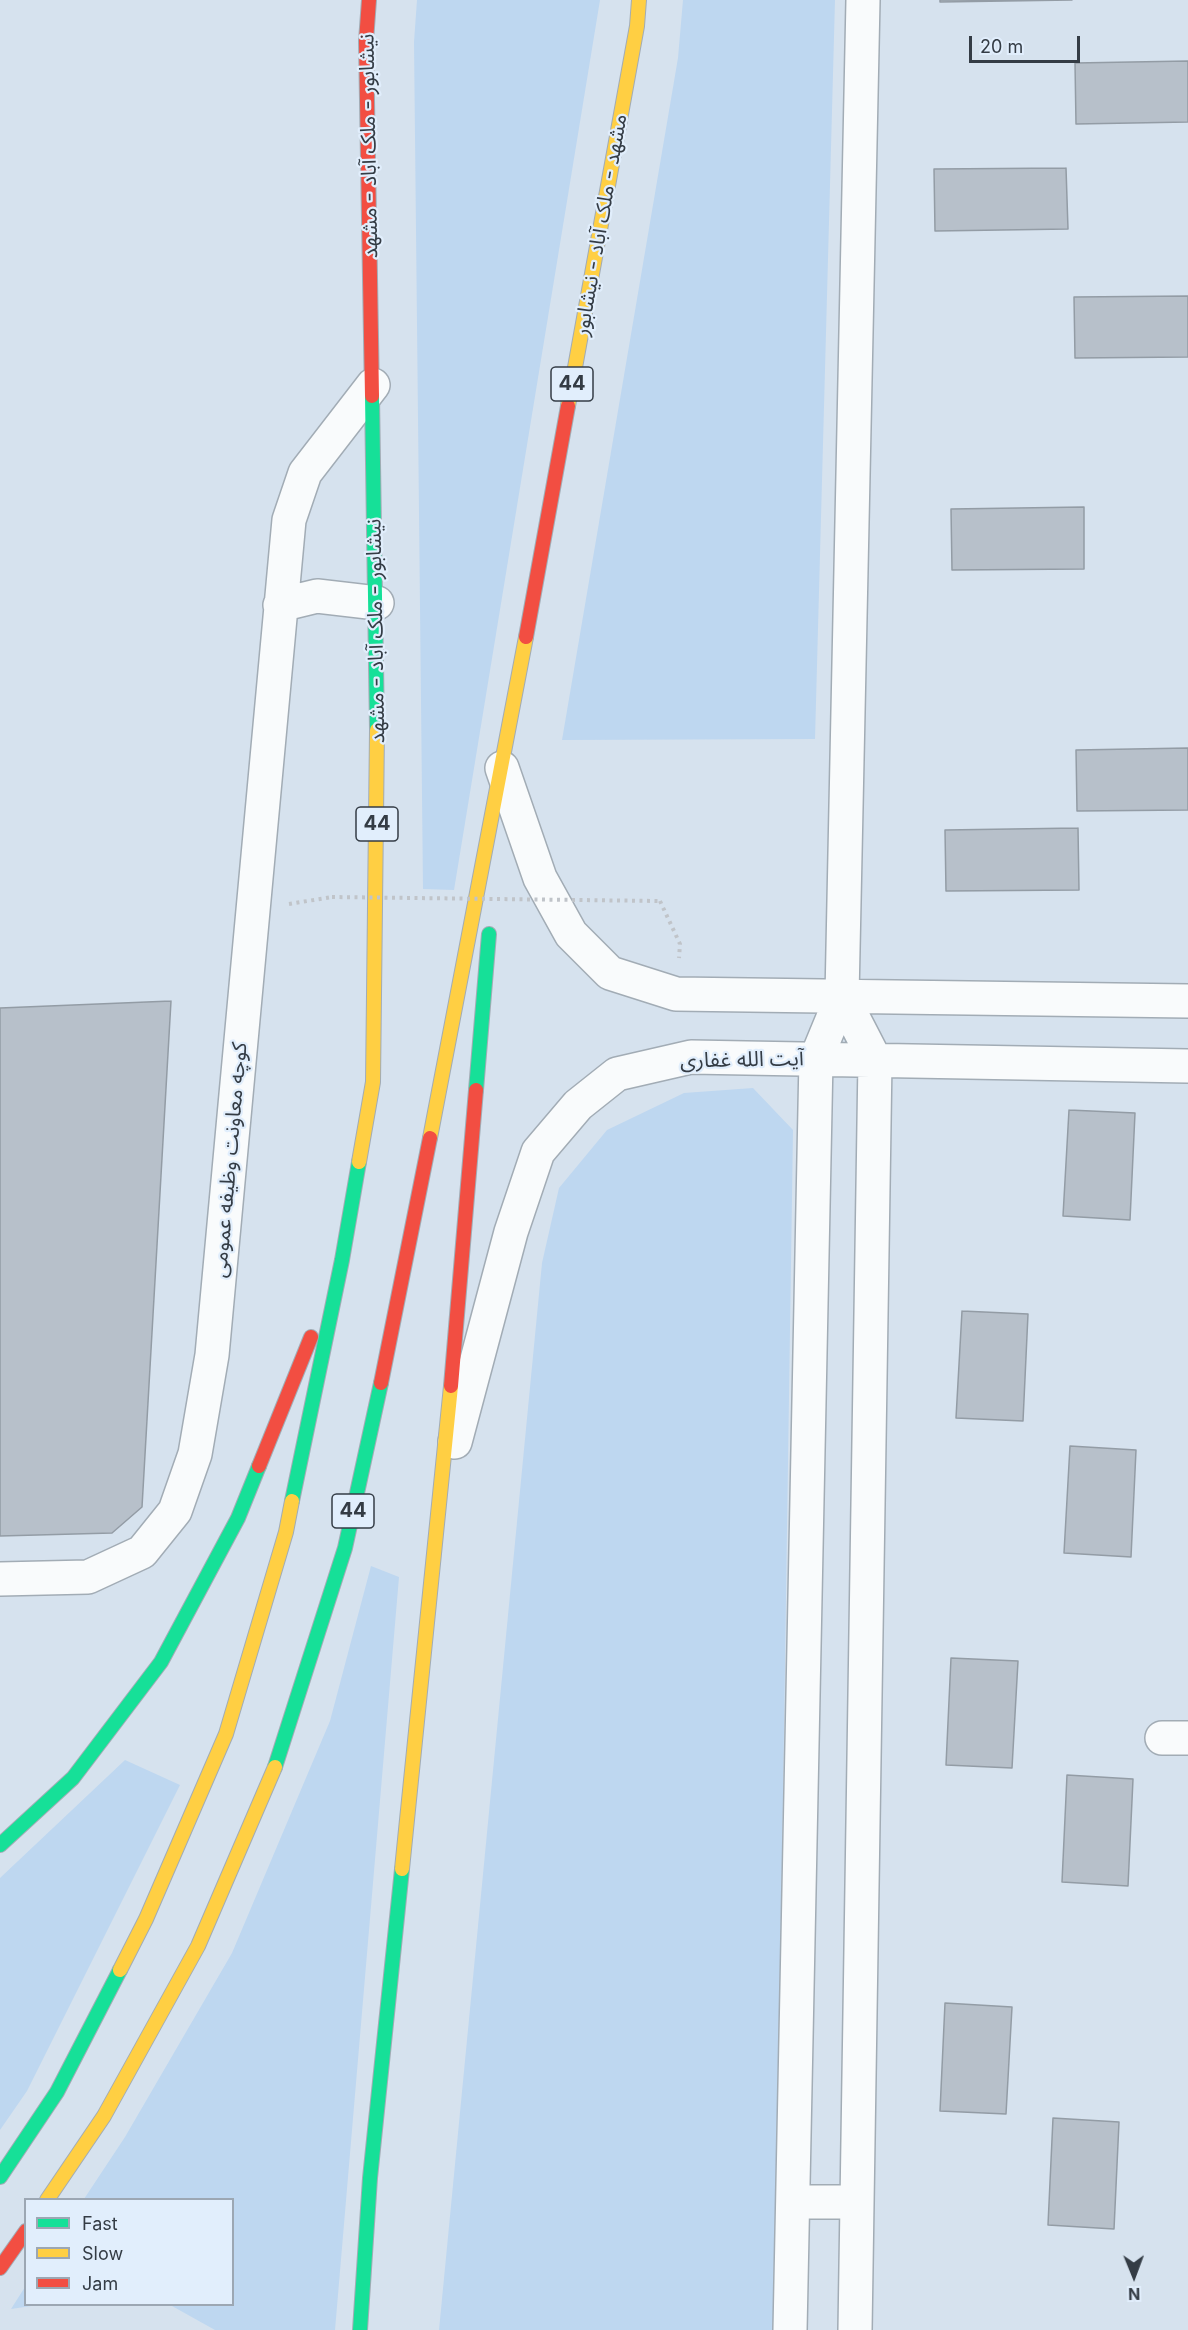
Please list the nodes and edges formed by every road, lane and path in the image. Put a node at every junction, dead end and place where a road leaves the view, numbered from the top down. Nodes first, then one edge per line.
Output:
1 (369, 0) edge
2 (639, 0) edge
3 (863, 0) edge
4 (373, 385) junction
5 (377, 603) junction
6 (280, 605) junction
7 (502, 768) junction
8 (492, 888) dead end
9 (287, 904) dead end
10 (490, 923) dead end
11 (680, 945) dead end
12 (842, 996) junction
13 (1188, 1001) edge
14 (816, 1059) junction
15 (875, 1060) junction
16 (1188, 1066) edge
17 (342, 1260) junction
18 (442, 1491) junction
19 (0, 1579) edge
20 (0, 1845) edge
21 (0, 2177) edge
22 (48, 2198) edge
23 (793, 2202) junction
24 (857, 2202) junction
25 (24, 2234) edge
26 (0, 2268) edge
27 (360, 2330) edge
28 (790, 2330) edge
29 (855, 2330) edge

1 - 4 highway, نیشابور - ملک آباد - مشهد / 44
2 - 7 highway, مشهد - ملک آباد - نیشابور / 44
3 - 12 street
4 - 5 highway, نیشابور - ملک آباد - مشهد / 44
4 - 6 street, کوچه معاونت وظیفه عمومی
5 - 6 street
5 - 17 highway, نیشابور - ملک آباد - مشهد / 44
6 - 19 street, کوچه معاونت وظیفه عمومی
7 - 8 highway, 44
7 - 12 street
7 - 22 highway, 44
9 - 11 path, bridge
10 - 18 highway
12 - 13 street
12 - 14 street
12 - 15 street
14 - 15 street, آیت الله غفاری
14 - 18 street, آیت الله غفاری
14 - 23 street
15 - 16 street, آیت الله غفاری
15 - 24 street
17 - 20 highway
17 - 21 highway, 44
18 - 27 highway
23 - 24 street
23 - 28 street
24 - 29 street
25 - 26 highway

